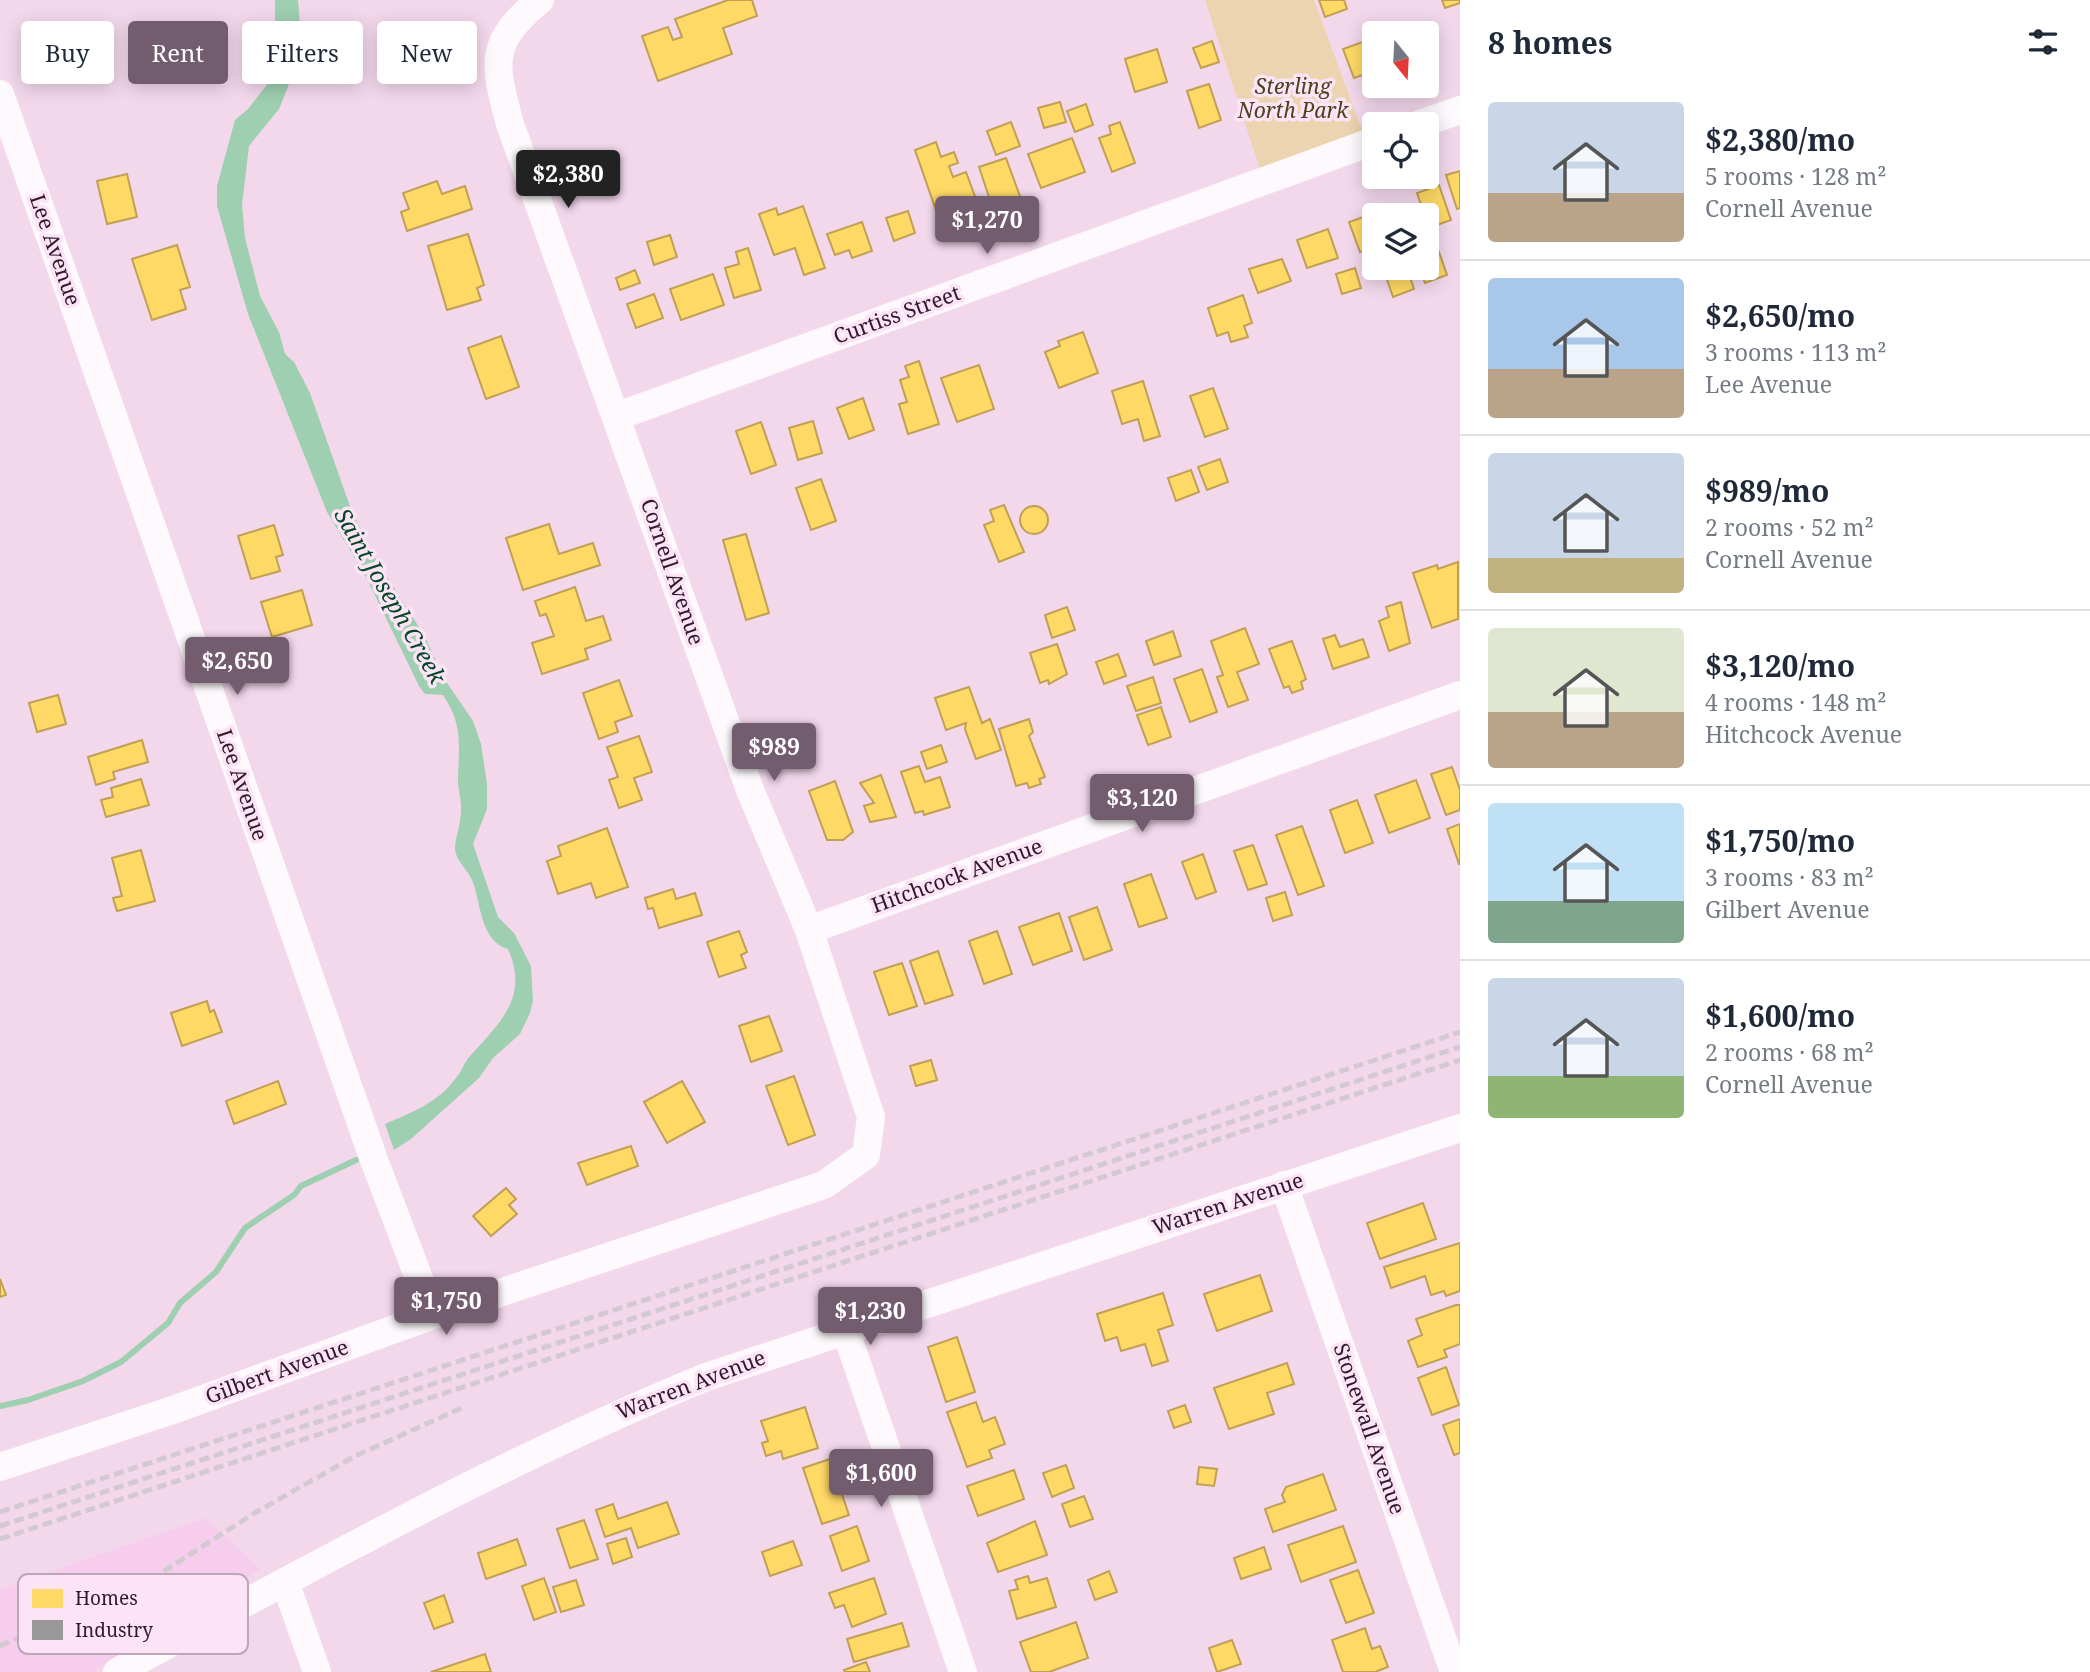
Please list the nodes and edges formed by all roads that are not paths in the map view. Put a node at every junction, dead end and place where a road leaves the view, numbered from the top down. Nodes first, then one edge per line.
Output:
1 (540, 0) edge
2 (0, 94) edge
3 (1460, 110) edge
4 (1439, 117) edge
5 (1362, 145) edge
6 (618, 416) junction
7 (1460, 695) edge
8 (809, 930) junction
9 (1460, 1128) edge
10 (866, 1155) joint
11 (1284, 1185) junction
12 (433, 1315) junction
13 (845, 1329) junction
14 (0, 1467) edge
15 (285, 1581) junction
16 (248, 1601) edge
17 (150, 1654) edge
18 (117, 1672) edge
19 (317, 1672) edge
20 (963, 1672) edge
21 (1454, 1672) edge

1 - 6 street, Cornell Avenue
2 - 12 street, Lee Avenue
3 - 4 street
5 - 6 street, Curtiss Street
6 - 8 street, Cornell Avenue
7 - 8 street, Hitchcock Avenue
8 - 10 street, Cornell Avenue
9 - 11 street, Warren Avenue
10 - 12 street, Gilbert Avenue
11 - 13 street, Warren Avenue
11 - 21 street, Stonewall Avenue
12 - 14 street, Gilbert Avenue
13 - 15 street, Warren Avenue
13 - 20 street
15 - 16 street, Warren Avenue
15 - 19 street
17 - 18 street, Warren Avenue

